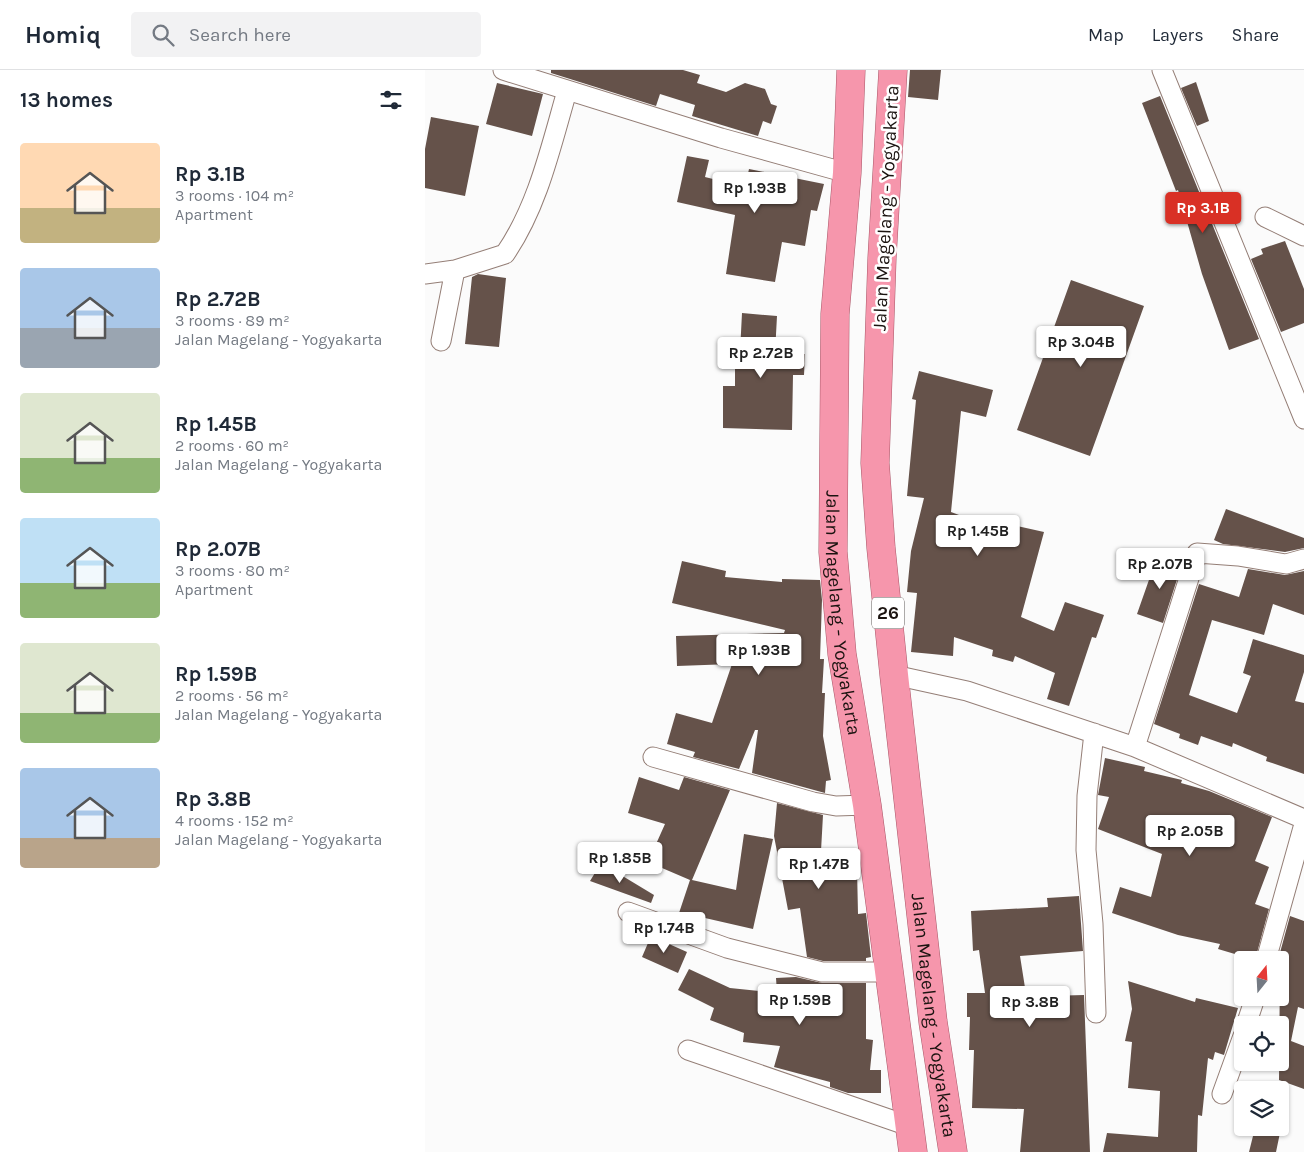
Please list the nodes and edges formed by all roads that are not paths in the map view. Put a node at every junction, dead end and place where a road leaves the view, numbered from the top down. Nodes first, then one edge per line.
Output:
1 (503, 70) edge
2 (851, 70) edge
3 (893, 70) edge
4 (1162, 70) edge
5 (567, 91) junction
6 (847, 173) junction
7 (1265, 217) dead end
8 (1304, 236) edge
9 (455, 270) junction
10 (425, 274) edge
11 (441, 341) dead end
12 (1304, 419) edge
13 (1304, 560) edge
14 (894, 675) junction
15 (1094, 733) junction
16 (1135, 747) junction
17 (653, 758) dead end
18 (867, 804) junction
19 (1304, 819) edge
20 (1304, 824) edge
21 (628, 912) dead end
22 (1269, 951) edge
23 (888, 972) junction
24 (1095, 1013) dead end
25 (688, 1050) dead end
26 (1234, 1061) edge
27 (1222, 1094) dead end
28 (911, 1139) edge
29 (953, 1152) edge

1 - 5 street
2 - 6 highway, Jalan Magelang - Yogyakarta
3 - 14 highway, Jalan Magelang - Yogyakarta / 26
4 - 12 street
5 - 6 street
5 - 9 street
6 - 18 highway, Jalan Magelang - Yogyakarta
7 - 8 street
9 - 10 street
9 - 11 street
13 - 16 street
14 - 15 street
14 - 29 highway, Jalan Magelang - Yogyakarta / 26
15 - 16 street
15 - 24 street
16 - 19 street
17 - 18 street
18 - 23 highway, Jalan Magelang - Yogyakarta
20 - 22 street
21 - 23 street
23 - 28 highway, Jalan Magelang - Yogyakarta
25 - 28 street
26 - 27 street

